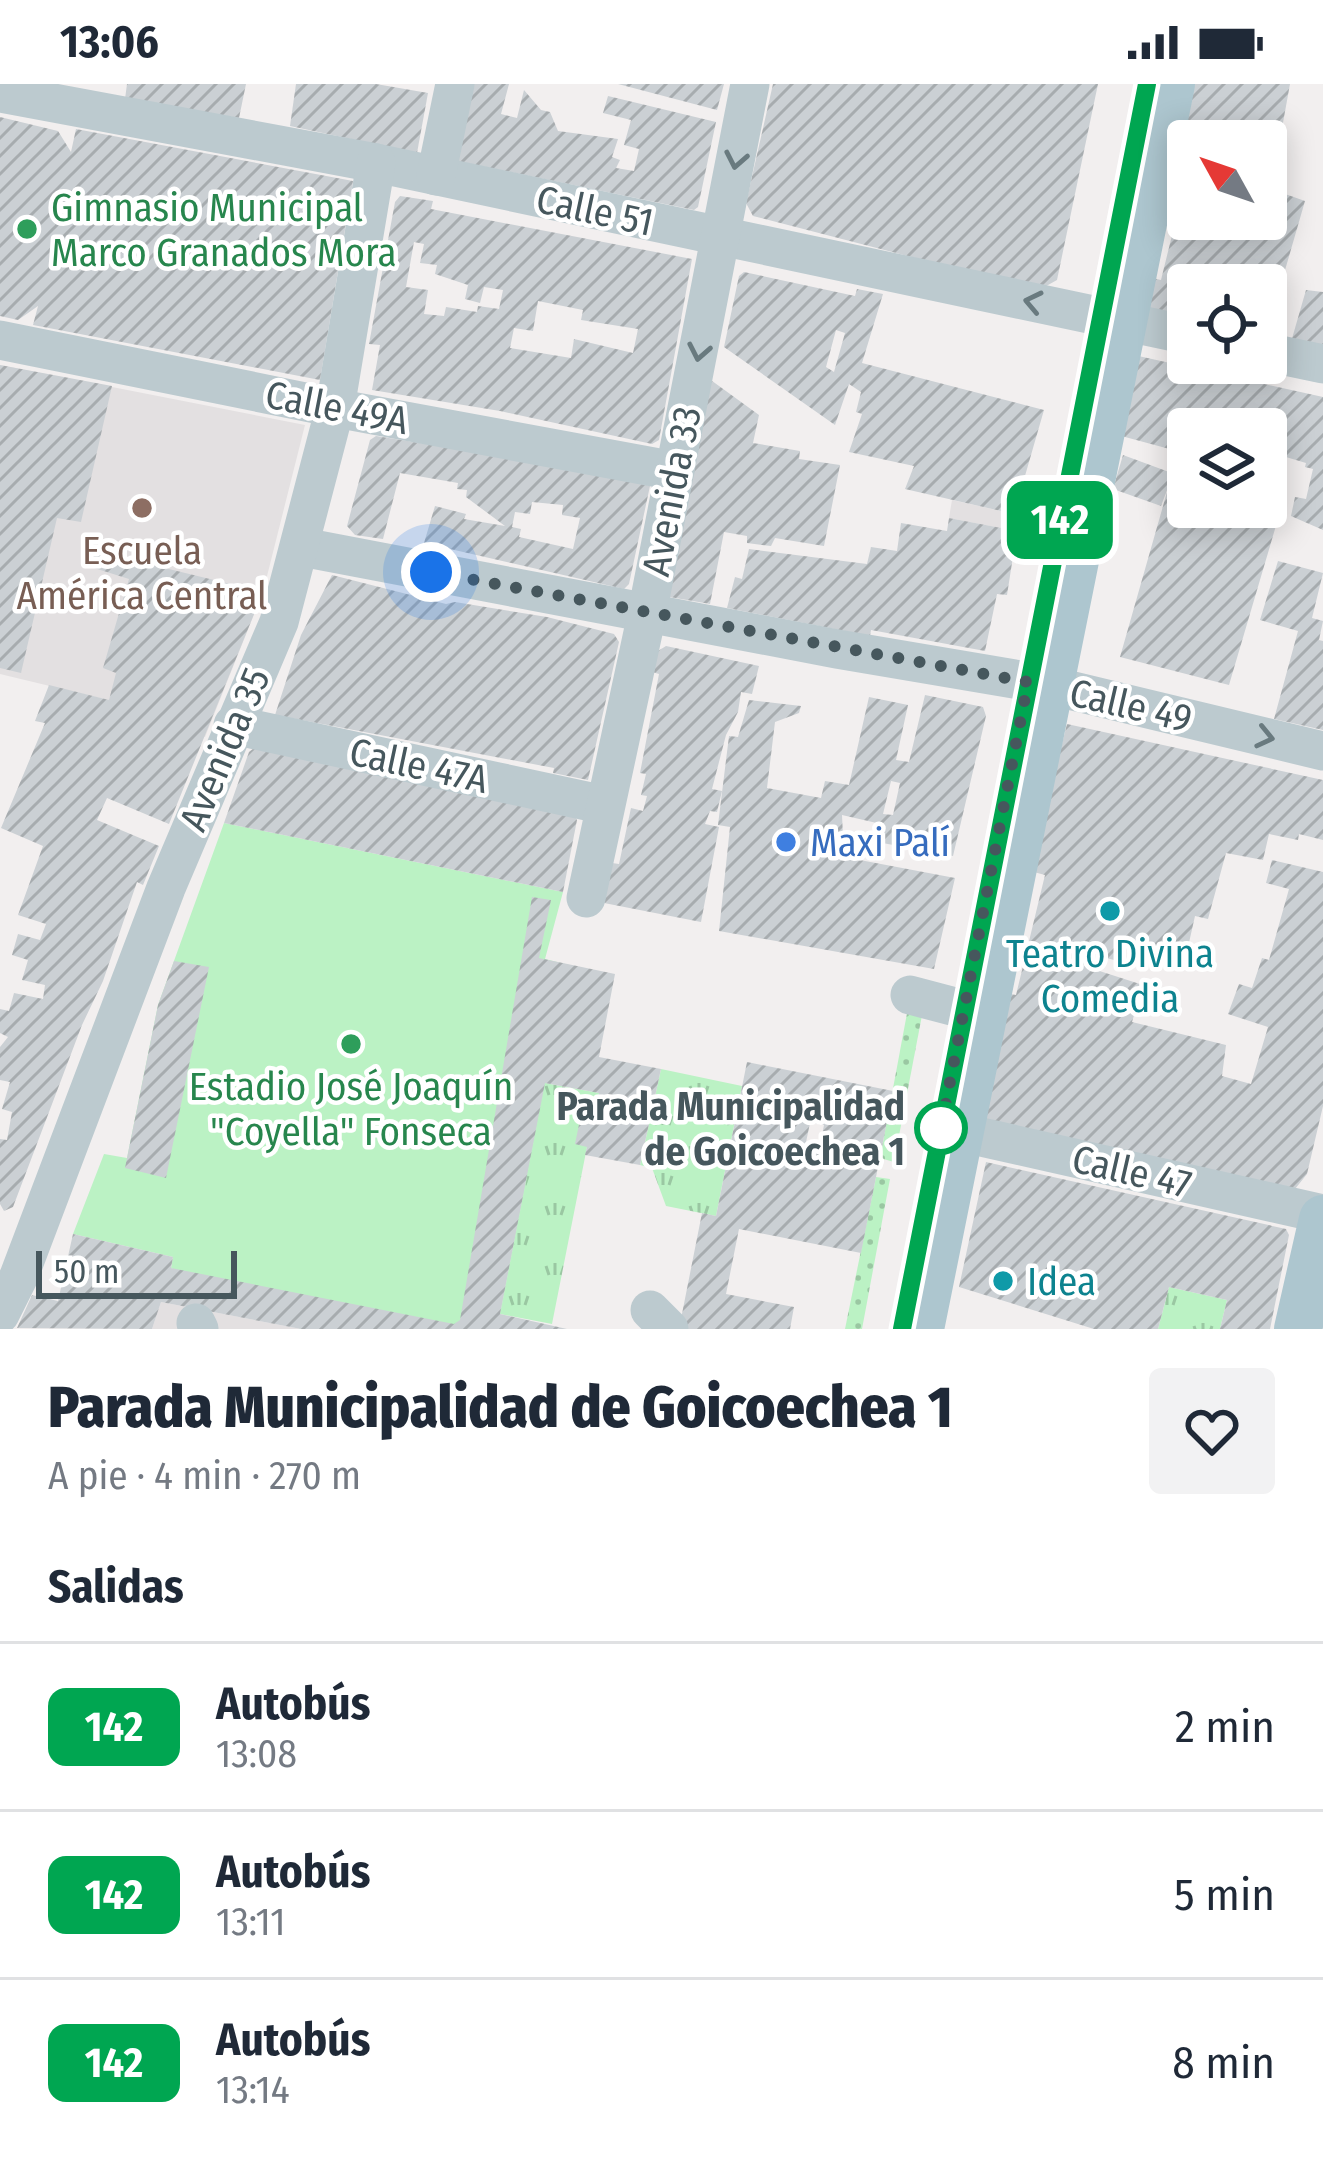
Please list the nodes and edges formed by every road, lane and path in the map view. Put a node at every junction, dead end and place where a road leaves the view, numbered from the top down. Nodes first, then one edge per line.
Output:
1 (455, 84) edge
2 (750, 84) edge
3 (1147, 84) edge
4 (1171, 84) edge
5 (0, 94) edge
6 (89, 96) edge
7 (376, 163) junction
8 (436, 176) junction
9 (721, 237) junction
10 (1112, 318) junction
11 (1167, 330) edge
12 (0, 340) edge
13 (1287, 356) edge
14 (1323, 364) edge
15 (335, 408) junction
16 (675, 471) junction
17 (302, 547) junction
18 (646, 614) junction
19 (1039, 684) junction
20 (233, 725) junction
21 (1323, 751) edge
22 (605, 805) junction
23 (586, 898) dead end
24 (910, 995) dead end
25 (963, 1009) junction
26 (951, 1130) junction
27 (1323, 1217) edge
28 (9, 1269) edge
29 (0, 1314) edge
30 (902, 1329) edge
31 (920, 1329) edge
32 (1298, 1329) edge

1 - 8 street
2 -> 9 street, Avenida 33
3 - 10 main road
4 - 10 main road
5 - 6 street, Calle 51
6 - 7 street, Calle 51
7 - 8 street, Calle 51
7 - 15 street, Avenida 35
8 - 9 street, Calle 51
10 -> 9 street, Calle 51
9 -> 16 street, Avenida 33
10 - 11 street, Calle 51
10 - 19 main road
12 - 15 street, Calle 49A
13 - 14 street
15 - 16 street, Calle 49A
15 - 17 street, Avenida 35
16 - 18 street, Avenida 33
17 - 18 street, Calle 49
17 - 20 street, Avenida 35
18 - 19 street, Calle 49
18 - 22 street, Avenida 33
19 -> 21 street, Calle 49
19 - 25 main road
19 - 26 main road
20 - 22 street, Calle 47A
20 - 28 street, Avenida 35
22 - 23 street, Avenida 33
24 - 25 street
25 - 26 main road
26 - 27 street, Calle 47
26 - 30 main road
26 - 31 main road
27 - 32 main road
28 - 29 street, Avenida 35

